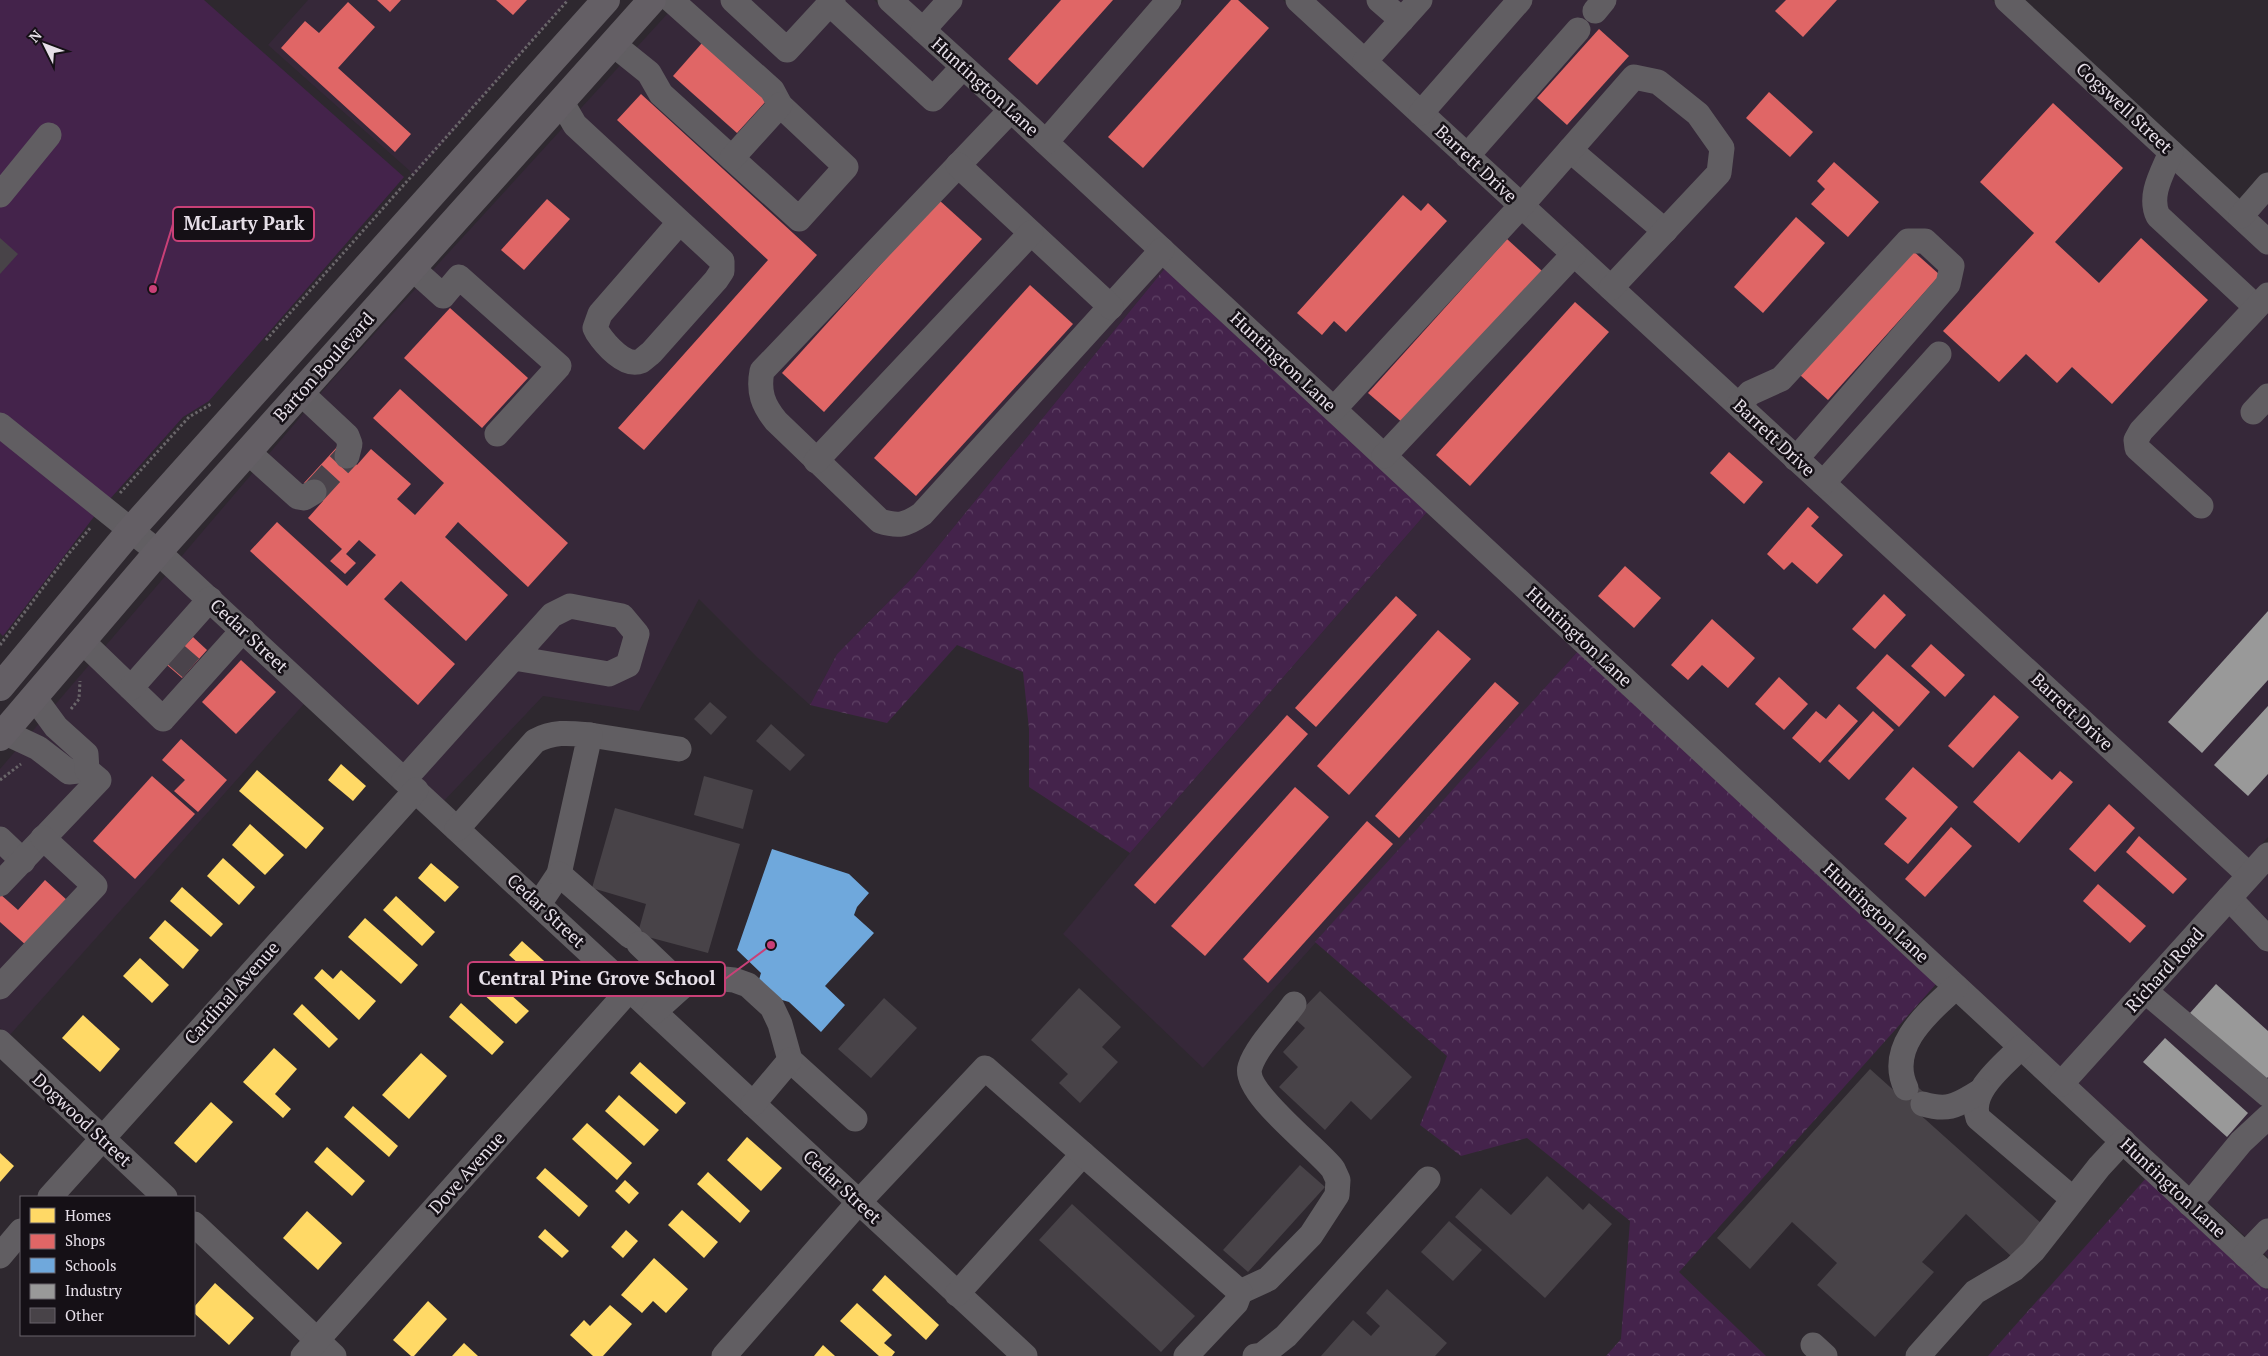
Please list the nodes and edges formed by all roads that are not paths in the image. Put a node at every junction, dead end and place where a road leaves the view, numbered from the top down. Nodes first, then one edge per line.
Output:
1 (606, 0) edge
2 (652, 0) edge
3 (671, 0) edge
4 (733, 0) edge
5 (890, 0) edge
6 (950, 0) edge
7 (1169, 0) edge
8 (1298, 0) edge
9 (1379, 0) edge
10 (1420, 0) edge
11 (1520, 0) edge
12 (2007, 0) edge
13 (831, 2) edge
14 (1402, 20) junction
15 (923, 30) junction
16 (1578, 30) dead end
17 (613, 44) junction
18 (1365, 61) junction
19 (963, 67) junction
20 (535, 78) junction
21 (561, 101) junction
22 (780, 105) junction
23 (1010, 110) junction
24 (1421, 113) junction
25 (49, 135) dead end
26 (1046, 142) junction
27 (1570, 150) junction
28 (2171, 152) junction
29 (1468, 156) junction
30 (732, 158) junction
31 (958, 165) junction
32 (2268, 184) edge
33 (0, 195) edge
34 (1522, 206) junction
35 (2240, 216) junction
36 (679, 223) junction
37 (1664, 231) junction
38 (1031, 233) junction
39 (2268, 242) edge
40 (1162, 250) junction
41 (1574, 254) junction
42 (412, 268) junction
43 (1611, 288) junction
44 (2262, 301) edge
45 (1111, 307) junction
46 (1939, 354) dead end
47 (301, 393) junction
48 (1738, 406) junction
49 (1334, 409) junction
50 (0, 425) edge
51 (497, 434) dead end
52 (248, 452) junction
53 (347, 456) dead end
54 (1384, 456) junction
55 (1796, 459) junction
56 (816, 461) junction
57 (1823, 483) junction
58 (314, 492) dead end
59 (2200, 506) dead end
60 (131, 530) junction
61 (158, 552) junction
62 (210, 599) junction
63 (242, 630) junction
64 (82, 642) junction
65 (189, 656) junction
66 (514, 658) dead end
67 (0, 687) edge
68 (132, 688) junction
69 (34, 697) junction
70 (2, 735) edge
71 (590, 735) junction
72 (679, 749) dead end
73 (87, 770) junction
74 (410, 785) junction
75 (457, 829) junction
76 (43, 838) junction
77 (8, 850) edge
78 (2268, 855) edge
79 (559, 874) junction
80 (2250, 876) junction
81 (0, 884) edge
82 (2229, 898) junction
83 (539, 904) junction
84 (2268, 939) edge
85 (3, 978) edge
86 (683, 986) junction
87 (1956, 987) junction
88 (630, 989) junction
89 (2145, 991) junction
90 (1294, 1004) dead end
91 (654, 1012) junction
92 (0, 1042) edge
93 (2021, 1047) junction
94 (790, 1060) junction
95 (2061, 1084) junction
96 (1981, 1090) junction
97 (2268, 1094) edge
98 (753, 1104) junction
99 (2268, 1117) edge
100 (855, 1119) dead end
101 (102, 1138) junction
102 (2123, 1141) junction
103 (1083, 1154) junction
104 (1428, 1179) dead end
105 (51, 1196) edge
106 (164, 1196) edge
107 (2073, 1199) junction
108 (858, 1202) junction
109 (2190, 1204) junction
110 (195, 1225) edge
111 (2268, 1231) edge
112 (20, 1232) edge
113 (2246, 1255) junction
114 (0, 1256) edge
115 (2268, 1276) edge
116 (1240, 1292) junction
117 (957, 1294) junction
118 (318, 1351) edge
119 (724, 1356) edge
120 (1025, 1356) edge
121 (1186, 1356) edge
122 (1255, 1356) edge
123 (1918, 1356) edge

1 - 20 main road, Barton Boulevard
2 - 17 main road, Barton Boulevard
3 - 22 street
4 - 13 street
5 - 15 street, Huntington Lane
6 - 15 street
7 - 26 street
8 - 18 street, Barrett Drive
9 - 14 street
10 - 14 street
11 - 24 street
12 - 28 street, Cogswell Street
13 - 19 street
14 - 18 street
15 - 19 street, Huntington Lane
16 - 29 street
17 - 21 main road, Barton Boulevard
17 - 30 street
18 - 24 street, Barrett Drive
19 - 23 street, Huntington Lane
20 - 21 main road
20 - 60 main road, Barton Boulevard
21 - 36 street
21 - 42 main road, Barton Boulevard
22 - 30 street
22 - 30 street
23 - 26 street, Huntington Lane
23 - 31 street
24 - 29 street, Barrett Drive
25 - 33 street
26 - 40 street, Huntington Lane
27 - 34 street
27 - 37 street
27 - 37 street
28 - 35 street, Cogswell Street
28 - 44 street
29 - 34 street, Barrett Drive
31 - 38 street
31 - 56 street
32 - 35 street
34 - 41 street, Barrett Drive
34 - 49 street
35 - 39 street, Cogswell Street
36 - 36 street
37 - 43 street
38 - 45 street
38 - 56 street
40 - 45 street
40 - 49 street, Huntington Lane
41 - 43 street, Barrett Drive
41 - 54 street
42 - 47 main road, Barton Boulevard
42 - 51 street
43 - 48 street, Barrett Drive
44 - 59 street
45 - 56 street
46 - 57 street
47 - 52 main road, Barton Boulevard
47 - 53 street
48 - 55 street, Barrett Drive
48 - 55 street
49 - 54 street, Huntington Lane
50 - 60 street, Cedar Street
52 - 58 street
52 - 61 main road, Barton Boulevard
54 - 87 street, Huntington Lane
55 - 57 street, Barrett Drive
57 - 80 street, Barrett Drive
60 - 61 street, Cedar Street
60 - 67 main road, Barton Boulevard
61 - 62 street, Cedar Street
61 - 64 main road, Barton Boulevard
62 - 63 street, Cedar Street
62 - 65 street
63 - 65 street
63 - 74 street, Cedar Street
64 - 68 street
64 - 69 main road, Barton Boulevard
65 - 68 street
65 - 68 street
66 - 74 street, Cardinal Avenue
69 - 70 main road, Barton Boulevard
69 - 73 street
70 - 73 street
71 - 72 street
71 - 75 street
71 - 79 street
73 - 76 street
74 - 75 street, Cedar Street
74 - 101 street, Cardinal Avenue
75 - 83 street, Cedar Street
76 - 77 street
76 - 85 street
77 - 81 street
78 - 80 street, Richard Road
79 - 83 street
79 - 86 street
80 - 82 street, Richard Road
82 - 84 street
82 - 89 street, Richard Road
83 - 88 street, Cedar Street
86 - 91 street
86 - 94 street
87 - 93 street, Huntington Lane
87 - 96 street
88 - 91 street, Cedar Street
88 - 118 street, Dove Avenue
89 - 95 street, Richard Road
89 - 97 street
90 - 116 street
91 - 98 street, Cedar Street
92 - 101 street, Dogwood Street
93 - 95 street, Huntington Lane
93 - 96 street
94 - 98 street
94 - 100 street
95 - 102 street, Huntington Lane
96 - 107 street
98 - 108 street, Cedar Street
99 - 109 street
101 - 105 street, Cardinal Avenue
101 - 106 street, Dogwood Street
102 - 107 street
102 - 109 street, Huntington Lane
103 - 108 street
103 - 116 street
103 - 117 street
104 - 122 street
107 - 123 street
108 - 117 street, Cedar Street
108 - 119 street
109 - 113 street, Huntington Lane
110 - 118 street
111 - 113 street
112 - 114 street
113 - 115 street, Huntington Lane
116 - 121 street
117 - 120 street, Cedar Street

